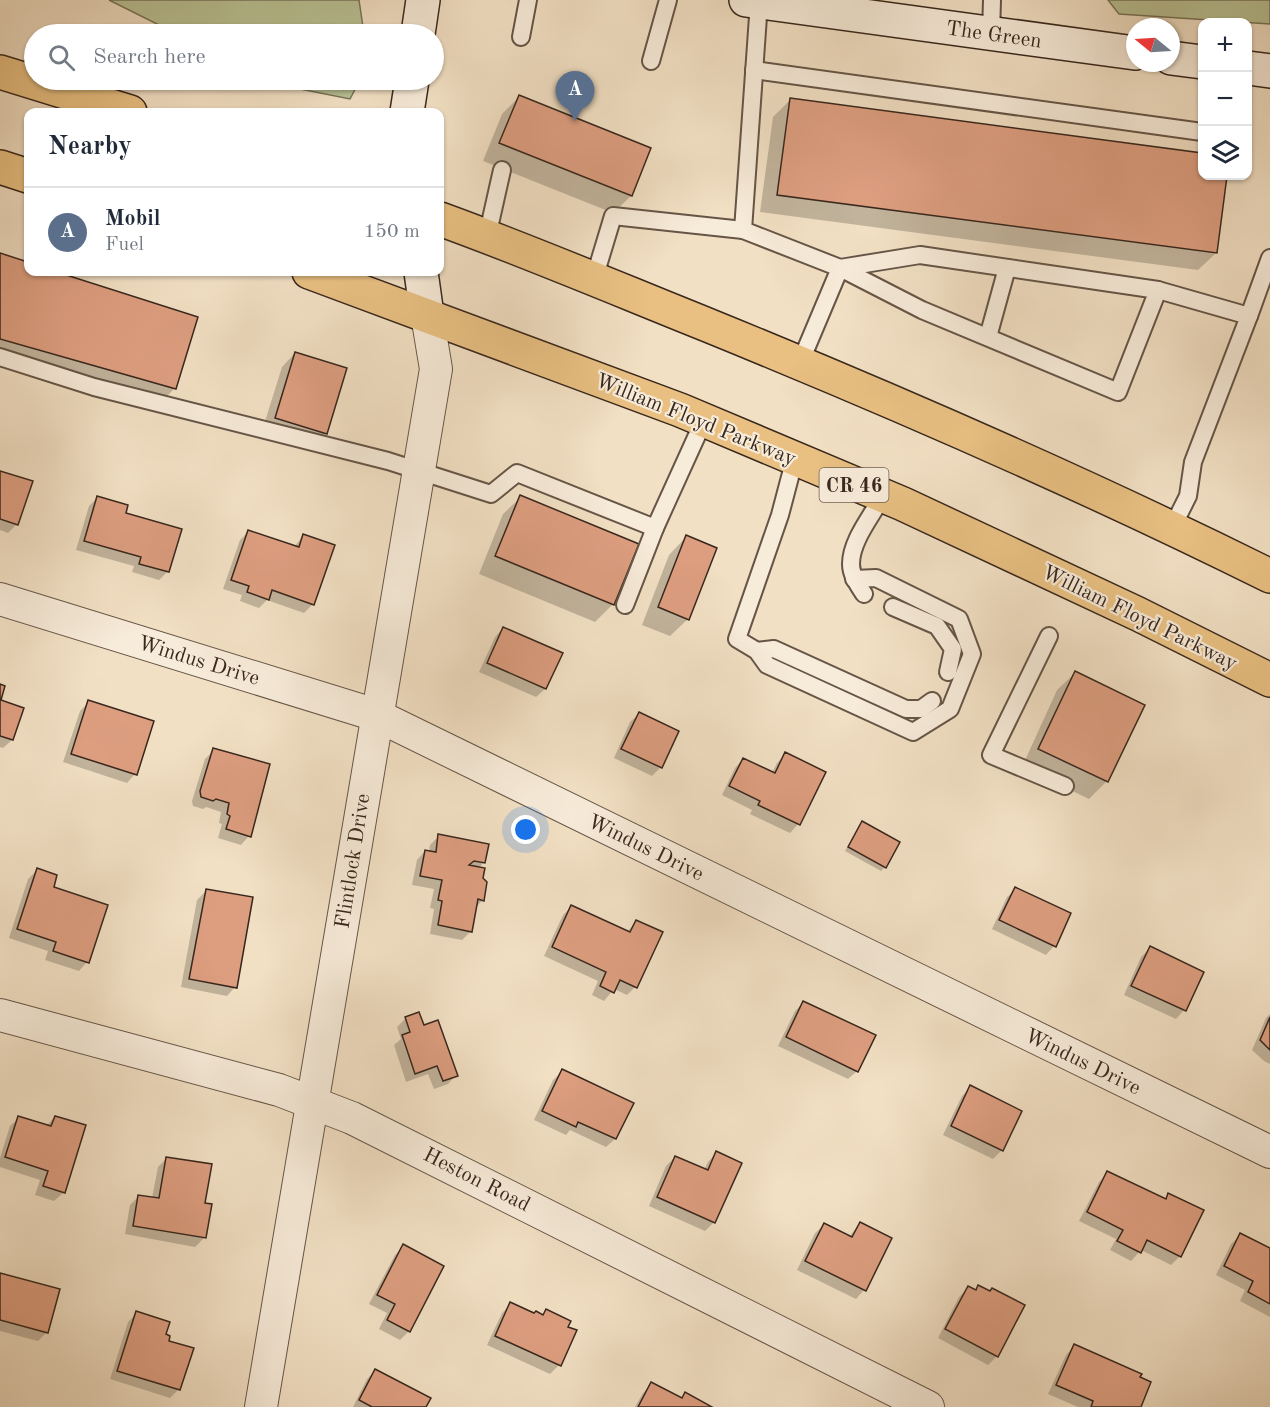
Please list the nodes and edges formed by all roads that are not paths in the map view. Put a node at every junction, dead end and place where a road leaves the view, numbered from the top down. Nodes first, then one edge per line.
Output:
1 (423, 0) edge
2 (528, 0) edge
3 (668, 0) edge
4 (992, 0) edge
5 (752, 1) edge
6 (419, 24) edge
7 (991, 33) junction
8 (521, 37) dead end
9 (1126, 52) edge
10 (1180, 58) edge
11 (1198, 61) edge
12 (651, 62) dead end
13 (1252, 68) edge
14 (754, 70) junction
15 (1270, 70) edge
16 (0, 72) edge
17 (24, 79) edge
18 (58, 90) edge
19 (410, 90) edge
20 (117, 108) edge
21 (408, 108) edge
22 (1198, 131) edge
23 (0, 167) edge
24 (502, 170) dead end
25 (24, 175) edge
26 (444, 221) edge
27 (743, 231) junction
28 (487, 237) junction
29 (1269, 263) edge
30 (840, 268) junction
31 (1008, 268) junction
32 (320, 276) edge
33 (422, 276) edge
34 (594, 279) junction
35 (1158, 290) junction
36 (427, 315) junction
37 (1249, 316) junction
38 (988, 337) junction
39 (0, 357) edge
40 (800, 363) junction
41 (704, 420) junction
42 (795, 458) junction
43 (419, 470) junction
44 (882, 497) junction
45 (655, 528) junction
46 (1172, 528) junction
47 (1270, 576) edge
48 (854, 579) junction
49 (864, 594) dead end
50 (0, 599) edge
51 (625, 605) dead end
52 (893, 607) dead end
53 (1049, 636) dead end
54 (757, 651) junction
55 (948, 672) dead end
56 (1270, 680) edge
57 (932, 701) dead end
58 (376, 715) junction
59 (1065, 786) dead end
60 (0, 1015) edge
61 (313, 1102) junction
62 (1270, 1152) edge
63 (261, 1407) edge
64 (928, 1407) edge

1 - 6 street
2 - 8 lane
3 - 12 lane
4 - 7 lane
5 - 7 street, The Green
5 - 14 lane
7 - 9 street, The Green
10 - 11 street
13 - 15 street
14 - 22 lane
14 - 27 lane
16 - 17 highway
18 - 20 highway
19 - 21 street
23 - 25 highway
24 - 28 lane
26 - 28 highway
27 - 30 lane
27 - 34 lane
28 - 34 highway
29 - 37 lane
30 - 31 lane
30 - 38 lane
30 - 40 lane
31 - 35 lane
31 - 38 lane
32 - 36 highway, William Floyd Parkway / CR 46
33 - 36 street
34 - 40 highway
35 - 37 lane
35 - 38 lane
36 - 41 highway, William Floyd Parkway / CR 46
36 - 43 street, Flintlock Drive
37 - 46 lane
39 - 43 lane
40 - 46 highway
41 - 42 highway, William Floyd Parkway / CR 46
41 - 45 lane
42 - 44 highway, William Floyd Parkway / CR 46
42 - 54 lane
43 - 45 lane
43 - 58 street, Flintlock Drive
44 - 48 lane
44 - 56 highway, William Floyd Parkway / CR 46
45 - 51 lane
46 - 47 highway
48 - 49 lane
48 - 54 lane
50 - 58 street, Windus Drive
52 - 55 lane
53 - 59 lane
54 - 57 lane
58 - 61 street, Flintlock Drive
58 - 62 street, Windus Drive
60 - 61 street, Heston Road
61 - 63 street, Flintlock Drive
61 - 64 street, Heston Road

